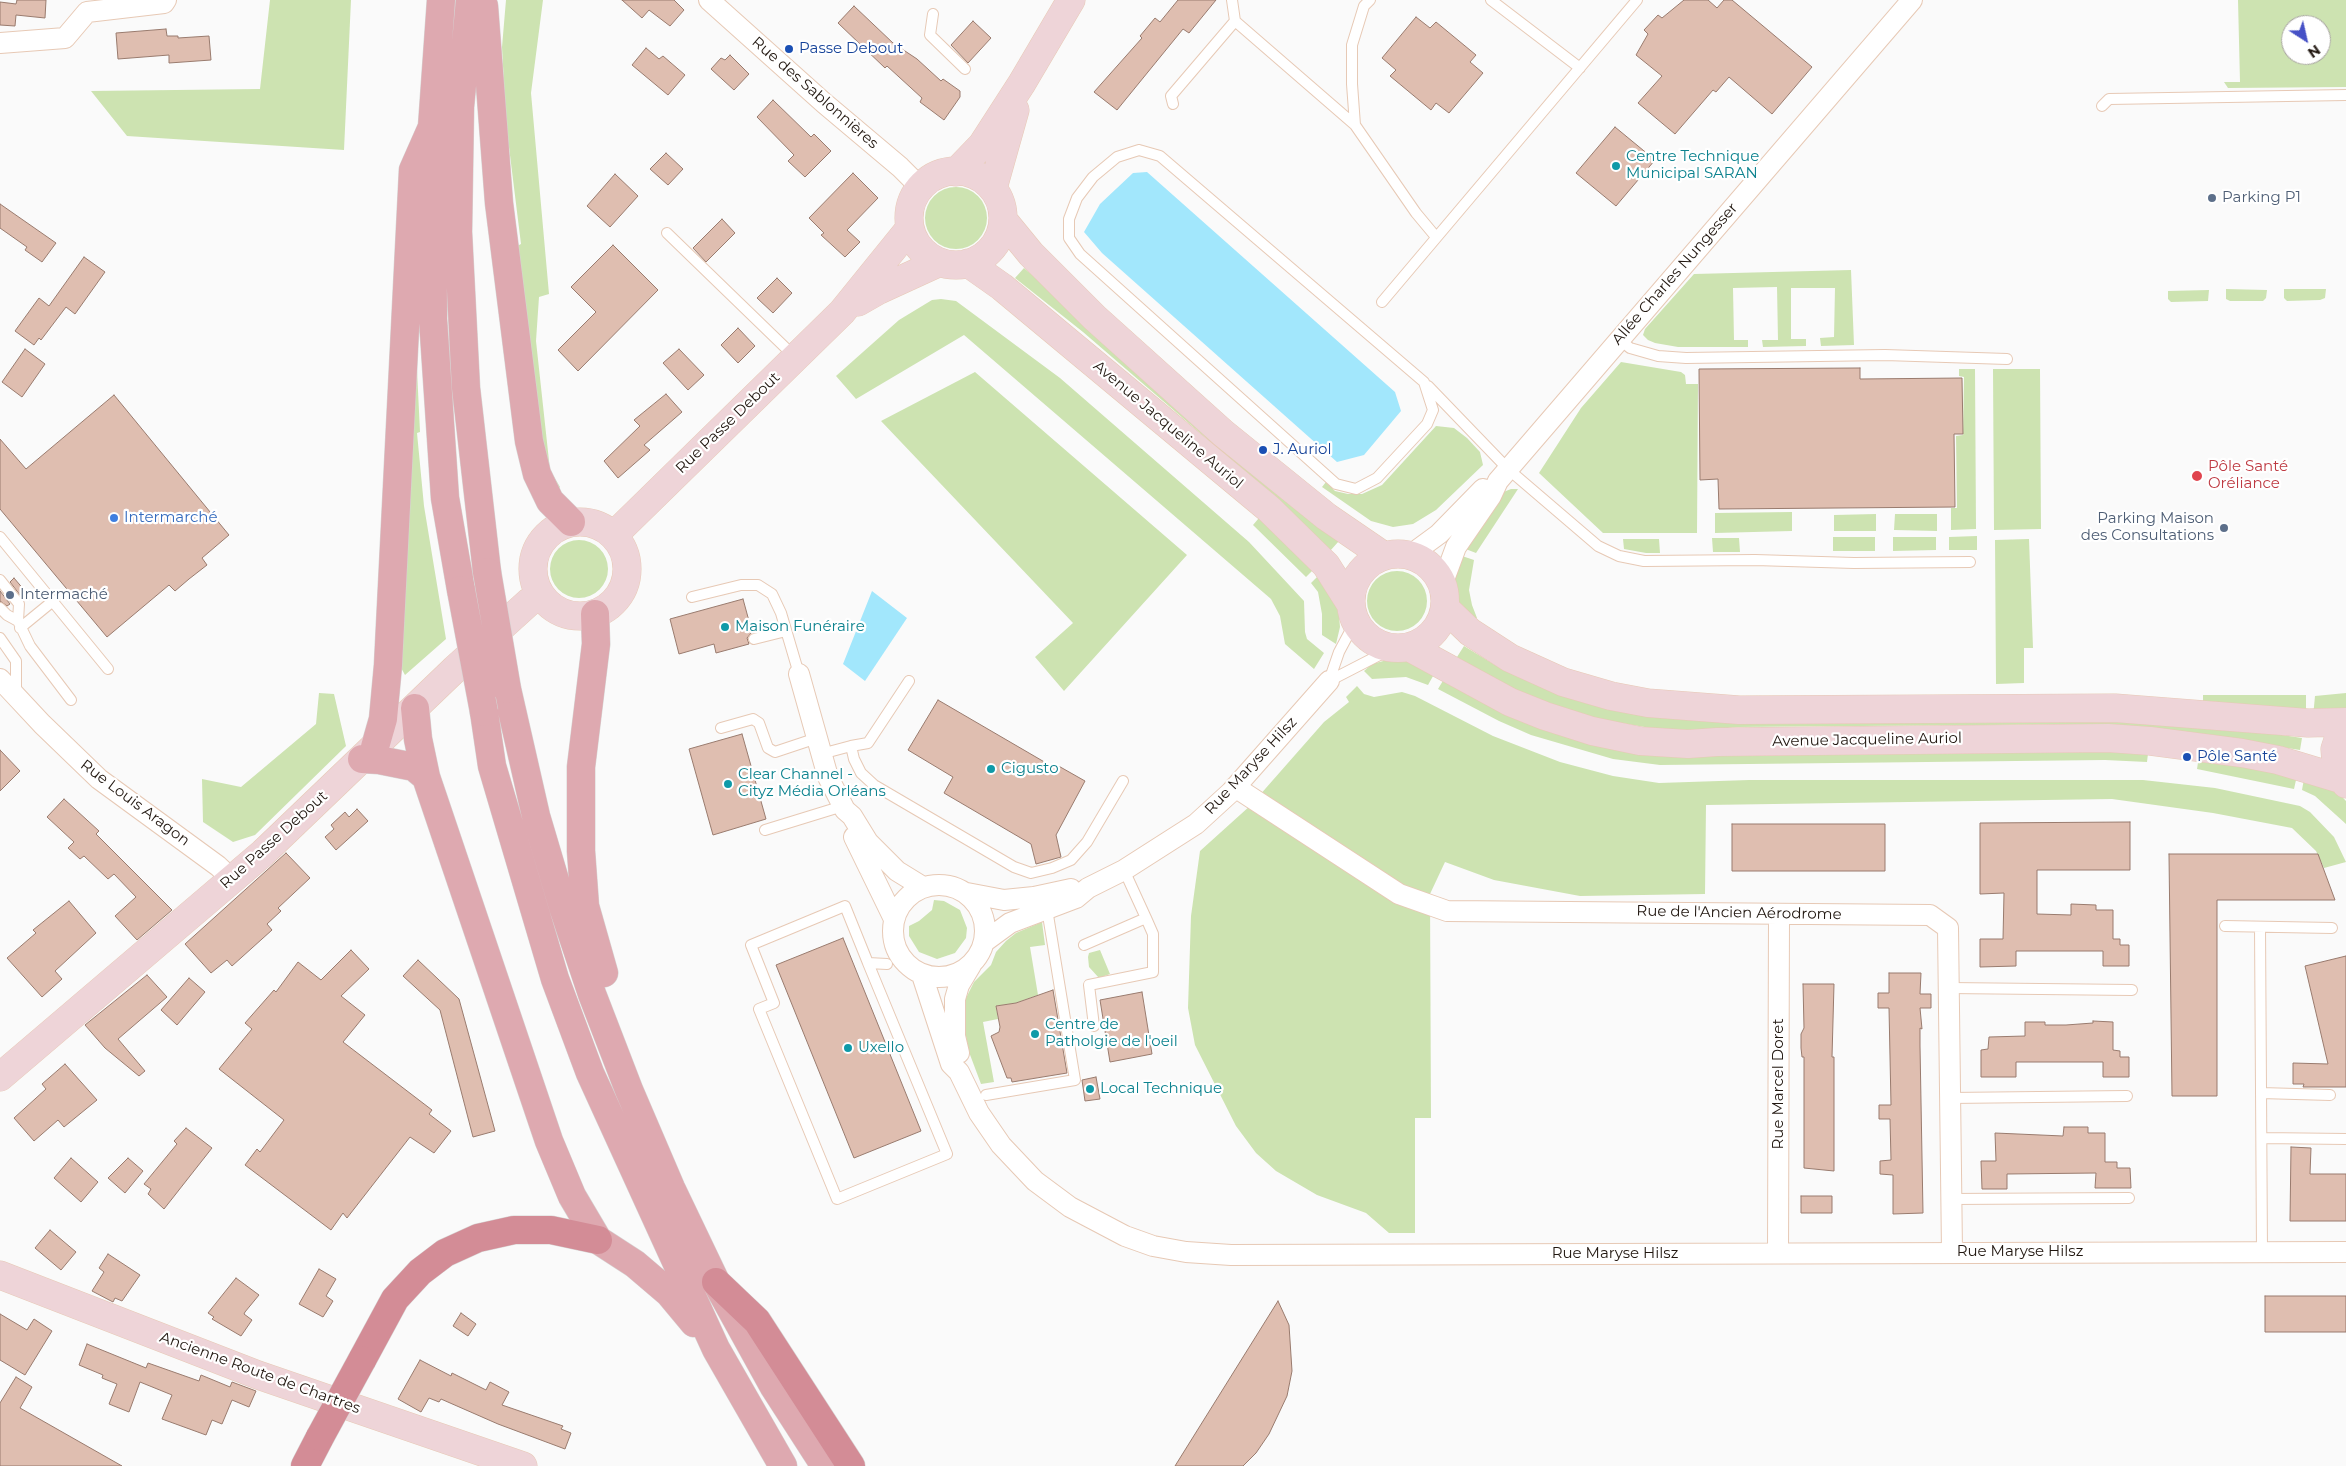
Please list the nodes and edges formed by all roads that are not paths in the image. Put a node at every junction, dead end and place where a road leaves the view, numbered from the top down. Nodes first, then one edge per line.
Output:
1 (166, 0) edge
2 (441, 0) edge
3 (470, 0) edge
4 (484, 0) edge
5 (709, 0) edge
6 (1076, 0) edge
7 (1232, 0) edge
8 (1491, 0) edge
9 (1637, 0) edge
10 (1912, 0) edge
11 (1364, 2) edge
12 (1064, 10) edge
13 (933, 14) dead end
14 (1234, 20) junction
15 (0, 43) edge
16 (1580, 68) junction
17 (965, 69) dead end
18 (1022, 83) junction
19 (2346, 95) edge
20 (1173, 104) dead end
21 (2102, 106) dead end
22 (1355, 125) junction
23 (432, 127) junction
24 (956, 172) junction
25 (920, 187) junction
26 (993, 188) junction
27 (1004, 221) junction
28 (910, 228) junction
29 (667, 232) dead end
30 (1436, 237) junction
31 (940, 262) junction
32 (968, 264) junction
33 (1382, 302) dead end
34 (842, 312) junction
35 (1619, 338) junction
36 (796, 357) junction
37 (2007, 358) dead end
38 (1424, 382) junction
39 (1503, 475) junction
40 (571, 522) junction
41 (614, 535) junction
42 (0, 537) edge
43 (1397, 556) junction
44 (1970, 562) dead end
45 (0, 580) edge
46 (541, 595) junction
47 (1443, 596) junction
48 (692, 597) dead end
49 (52, 601) junction
50 (0, 608) edge
51 (1352, 612) junction
52 (595, 614) junction
53 (19, 625) junction
54 (786, 631) junction
55 (0, 638) edge
56 (754, 640) dead end
57 (1401, 648) junction
58 (388, 666) junction
59 (108, 669) dead end
60 (799, 674) joint
61 (0, 679) edge
62 (909, 681) dead end
63 (1329, 681) junction
64 (16, 698) junction
65 (72, 700) dead end
66 (420, 703) junction
67 (2346, 724) edge
68 (721, 728) dead end
69 (819, 746) junction
70 (851, 746) junction
71 (368, 753) junction
72 (426, 777) junction
73 (1123, 781) dead end
74 (2344, 781) edge
75 (1235, 787) junction
76 (844, 808) junction
77 (765, 830) dead end
78 (1124, 870) junction
79 (232, 879) junction
80 (923, 887) junction
81 (1088, 888) junction
82 (967, 893) junction
83 (1047, 909) junction
84 (1779, 915) junction
85 (1146, 918) junction
86 (894, 920) junction
87 (2224, 926) dead end
88 (2260, 927) junction
89 (2332, 928) dead end
90 (984, 942) junction
91 (1084, 945) dead end
92 (868, 964) junction
93 (887, 964) dead end
94 (971, 964) junction
95 (922, 975) junction
96 (1949, 988) junction
97 (2132, 990) dead end
98 (1094, 1026) dead end
99 (959, 1072) junction
100 (0, 1077) edge
101 (629, 1090) junction
102 (2261, 1093) junction
103 (2330, 1095) dead end
104 (986, 1096) dead end
105 (2127, 1096) dead end
106 (1950, 1098) junction
107 (2262, 1138) junction
108 (2346, 1139) edge
109 (2128, 1198) dead end
110 (1952, 1199) junction
111 (598, 1240) junction
112 (1952, 1252) junction
113 (2262, 1252) junction
114 (2346, 1252) edge
115 (1778, 1253) junction
116 (0, 1275) edge
117 (716, 1282) junction
118 (716, 1349) junction
119 (306, 1466) edge
120 (523, 1466) edge
121 (783, 1466) edge
122 (825, 1466) edge
123 (851, 1466) edge

1 - 15 street
2 - 23 main road
3 - 101 main road, bridge
4 - 40 main road
5 - 25 street, Rue des Sablonnières
6 - 12 main road
7 - 14 lane
8 - 16 lane
9 - 16 lane
10 - 35 street, Allée Charles Nungesser
11 - 22 lane
12 - 18 main road
13 - 17 lane
14 - 20 lane
14 - 22 lane
16 - 30 lane
18 - 24 main road
18 - 26 main road
19 - 21 lane
22 - 30 lane
23 - 58 main road
23 - 118 main road, bridge
24 - 25 main road
24 - 26 main road
25 - 28 main road
26 - 27 main road
27 - 32 main road
27 - 43 main road, Avenue Jacqueline Auriol
28 - 31 main road
28 - 34 main road, Rue Passe Debout
29 - 36 lane
30 - 33 lane
31 - 32 main road
31 - 34 main road, Rue Passe Debout
32 - 51 main road, Avenue Jacqueline Auriol
34 - 36 main road, Rue Passe Debout
35 - 37 lane
35 - 39 street, Allée Charles Nungesser
36 - 41 main road, Rue Passe Debout
38 - 38 lane
38 - 39 lane
39 - 43 street, Allée Charles Nungesser
39 - 44 lane
39 - 47 street, Allée Charles Nungesser
40 - 41 main road
40 - 46 main road
41 - 52 main road
42 - 49 lane
43 - 47 main road
43 - 51 main road
45 - 53 lane
46 - 52 main road
46 - 66 main road, Rue Passe Debout
47 - 57 main road
47 - 67 main road, Avenue Jacqueline Auriol
48 - 54 lane
49 - 53 lane
49 - 59 lane
50 - 53 lane
51 - 57 main road
51 - 63 lane
52 - 101 main road
53 - 65 lane
54 - 56 lane
54 - 60 lane
55 - 64 lane
57 - 63 lane
57 - 74 main road, Avenue Jacqueline Auriol
58 - 66 main road
58 - 71 main road
60 - 69 street
61 - 64 street, Rue Louis Aragon
62 - 70 lane
63 - 75 street, Rue Maryse Hilsz
64 - 79 street, Rue Louis Aragon
66 - 71 main road, Rue Passe Debout
66 - 72 main road
67 - 74 main road
68 - 69 lane
69 - 70 lane
69 - 76 street
70 - 73 lane
71 - 72 main road
71 - 79 main road, Rue Passe Debout
72 - 111 main road
75 - 78 street, Rue Maryse Hilsz
75 - 84 street, Rue de l'Ancien Aérodrome
76 - 77 lane
76 - 80 street
76 - 86 street
78 - 81 street, Rue Maryse Hilsz
78 - 85 lane
79 - 100 main road, Rue Passe Debout
80 - 82 street
80 - 86 street
81 - 82 street, Rue Maryse Hilsz
81 - 83 street, Rue Maryse Hilsz
82 - 90 street
83 - 90 street, Rue Maryse Hilsz
83 - 104 lane
84 - 96 street, Rue de l'Ancien Aérodrome
84 - 115 street, Rue Marcel Doret
85 - 91 lane
85 - 98 lane
86 - 95 street
87 - 88 lane
88 - 89 lane
88 - 102 lane
90 - 94 street
92 - 92 lane
92 - 93 lane
94 - 95 street
94 - 99 street, Rue Maryse Hilsz
95 - 99 street, Rue Maryse Hilsz
96 - 97 lane
96 - 106 street, Rue de l'Ancien Aérodrome
99 - 115 street, Rue Maryse Hilsz
101 - 117 main road
102 - 103 lane
102 - 107 lane
105 - 106 lane
106 - 110 street, Rue de l'Ancien Aérodrome
107 - 108 lane
107 - 113 lane
109 - 110 lane
110 - 112 street, Rue de l'Ancien Aérodrome
111 - 118 main road
111 - 119 highway, bridge
112 - 113 street, Rue Maryse Hilsz
112 - 115 street, Rue Maryse Hilsz
113 - 114 street, Rue Maryse Hilsz
116 - 120 main road, Ancienne Route de Chartres
117 - 122 main road
117 - 123 highway
118 - 121 main road

